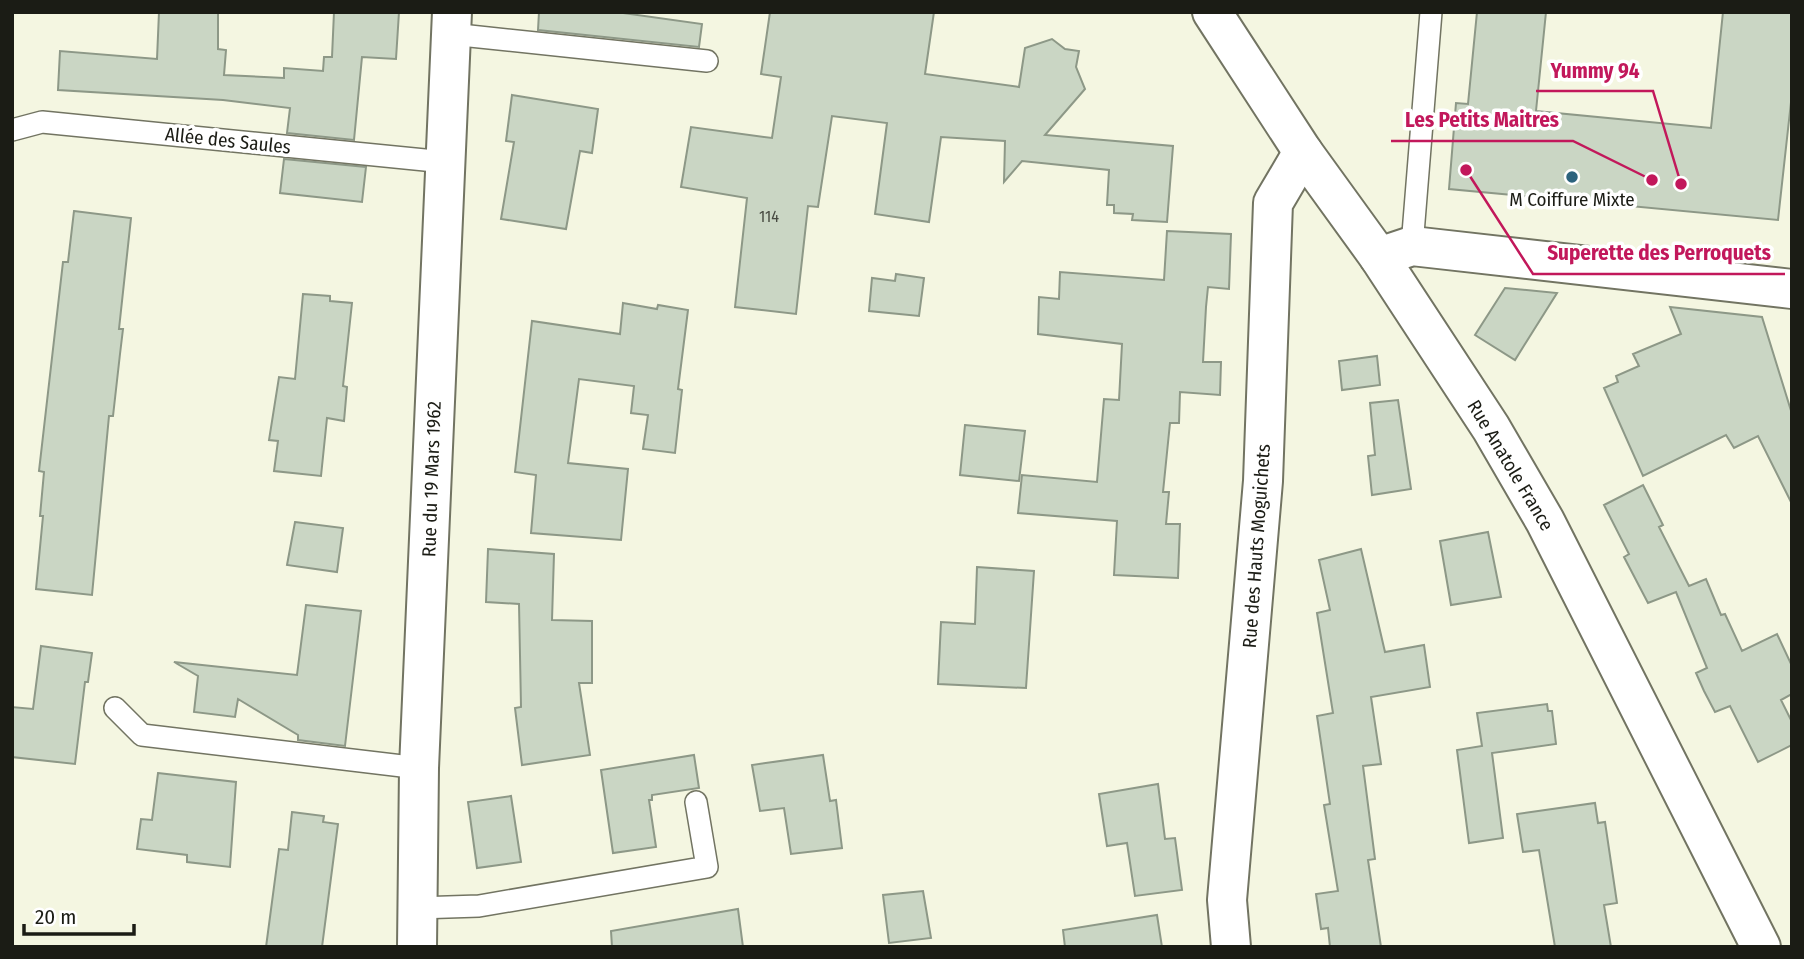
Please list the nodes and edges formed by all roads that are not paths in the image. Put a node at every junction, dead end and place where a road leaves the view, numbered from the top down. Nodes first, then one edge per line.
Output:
1 (1212, 12) edge
2 (1431, 12) edge
3 (452, 23) edge
4 (708, 61) dead end
5 (12, 130) edge
6 (1303, 152) junction
7 (444, 162) junction
8 (1396, 251) junction
9 (1792, 289) edge
10 (115, 708) dead end
11 (419, 768) junction
12 (696, 802) dead end
13 (417, 908) junction
14 (417, 947) edge
15 (1231, 947) edge
16 (1761, 947) edge

1 - 6 street, Rue Anatole France
2 - 8 lane
3 - 4 lane
3 - 7 street, Rue du 19 Mars 1962
5 - 7 lane, Allée des Saules
6 - 8 street, Rue Anatole France
6 - 15 street, Rue des Hauts Moguichets
7 - 11 street, Rue du 19 Mars 1962
8 - 9 street
8 - 16 street, Rue Anatole France
10 - 11 lane
11 - 13 street, Rue du 19 Mars 1962
12 - 13 lane
13 - 14 street, Rue du 19 Mars 1962

